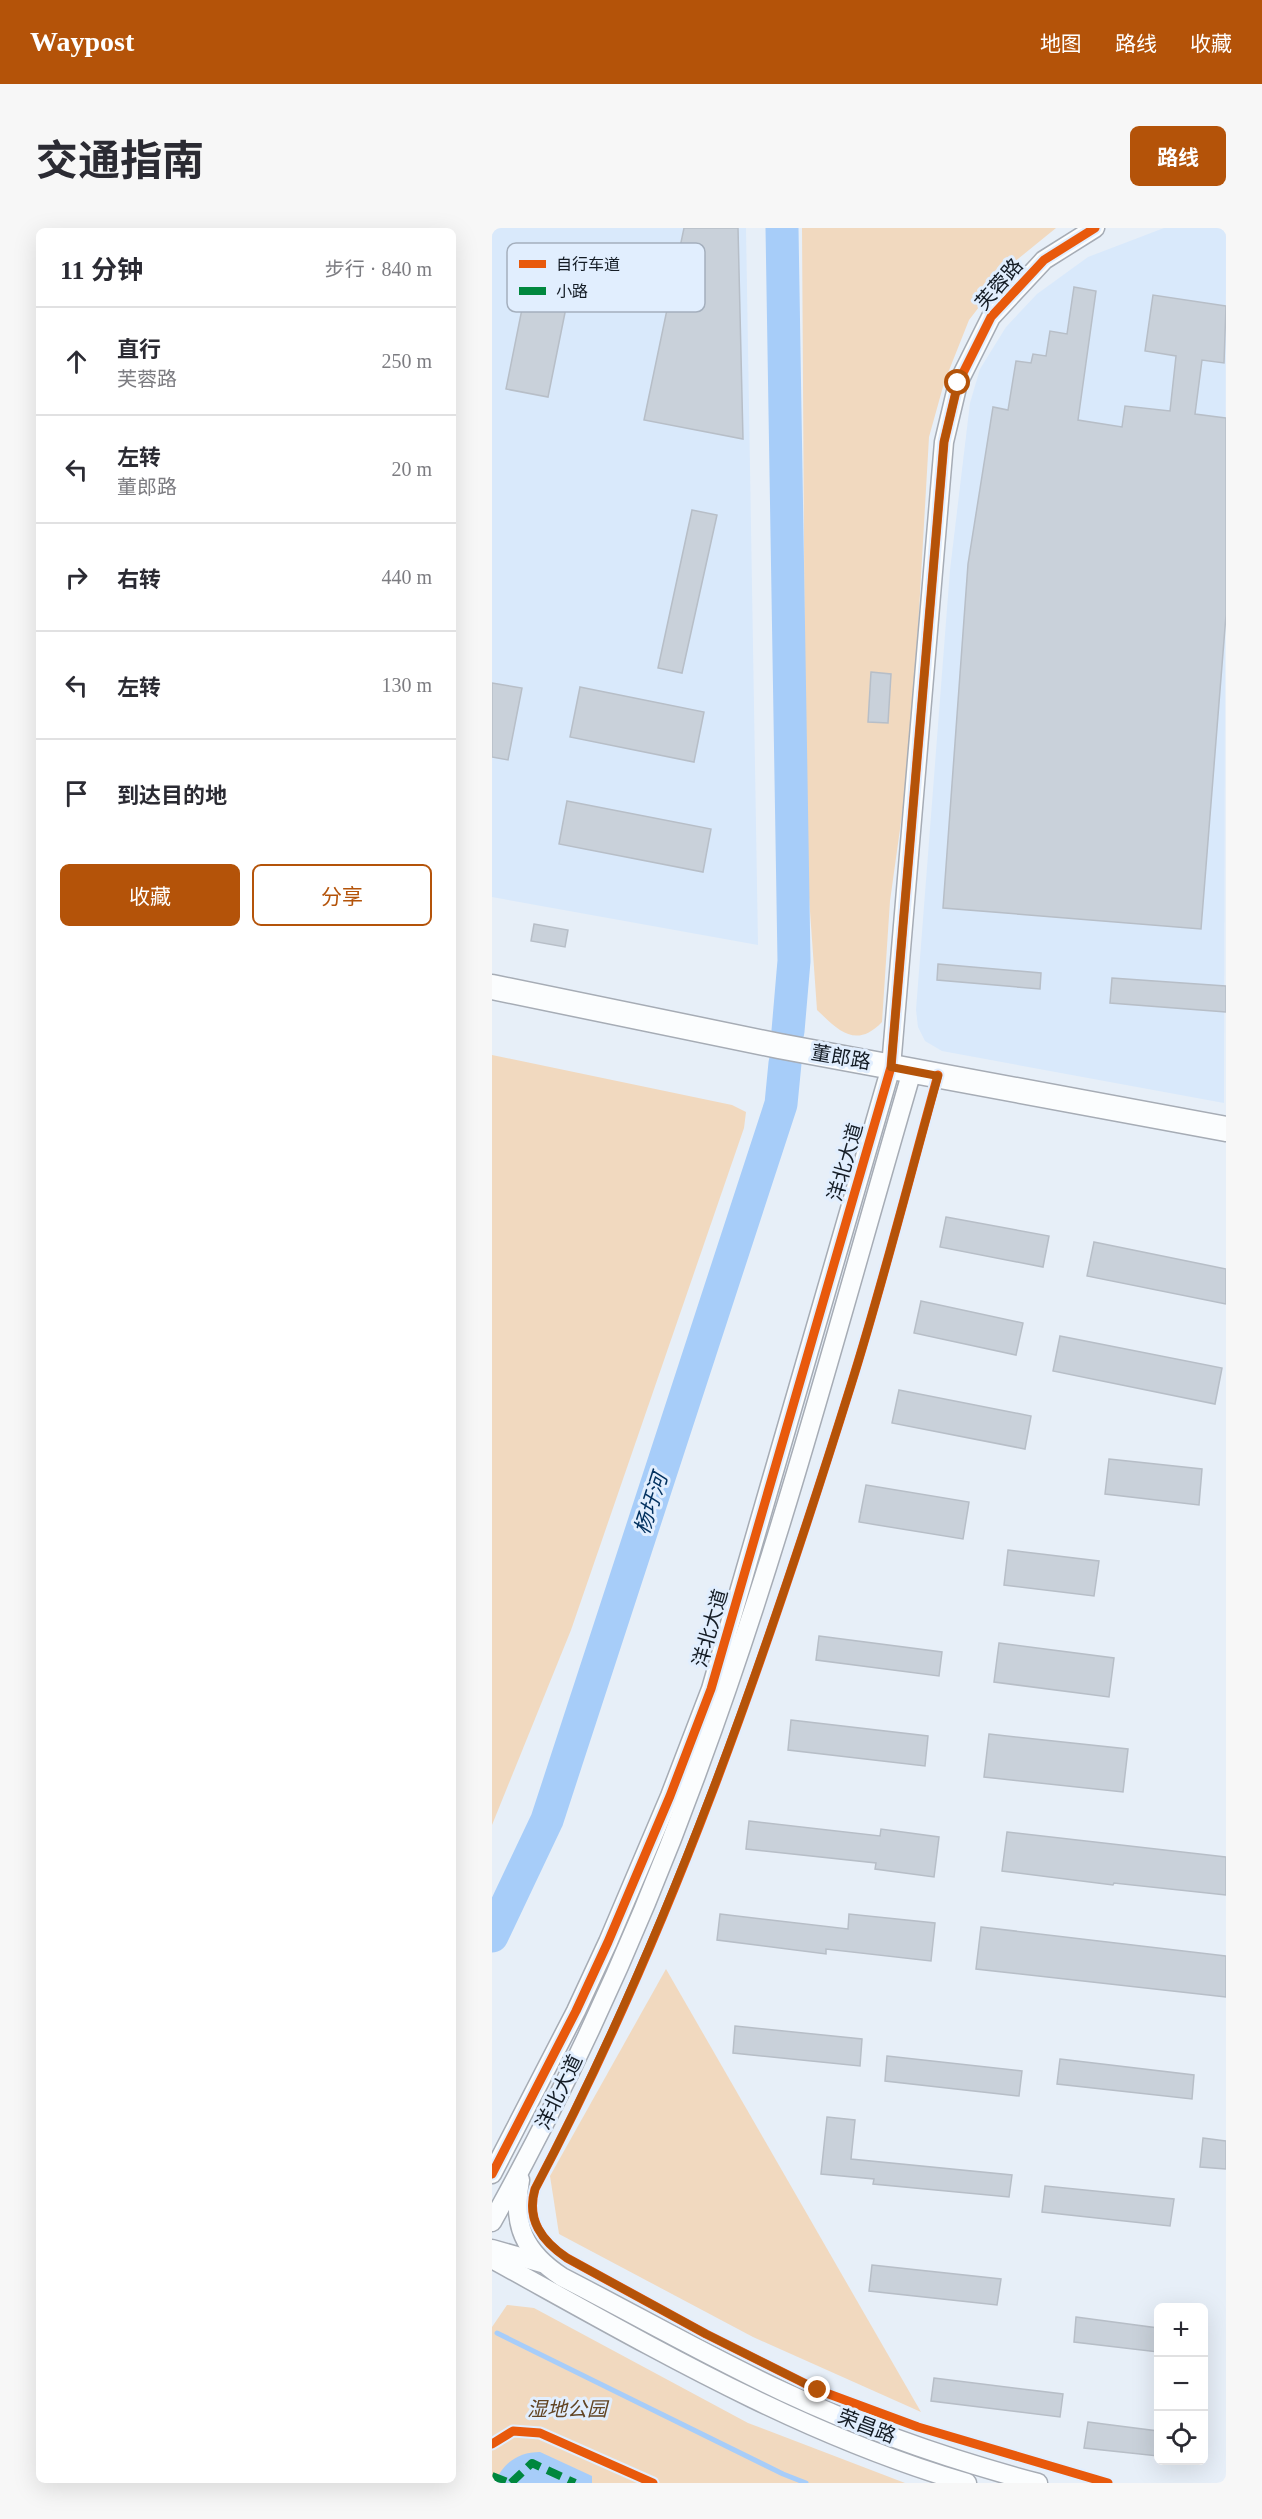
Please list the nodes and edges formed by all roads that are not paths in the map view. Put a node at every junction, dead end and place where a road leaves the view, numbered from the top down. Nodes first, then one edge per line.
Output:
1 (1095, 228) edge
2 (492, 987) edge
3 (902, 1069) junction
4 (1226, 1129) edge
5 (522, 2167) junction
6 (492, 2174) edge
7 (492, 2222) edge
8 (492, 2250) edge
9 (492, 2259) edge
10 (542, 2263) junction
11 (967, 2483) edge
12 (1038, 2483) edge

1 - 3 street, 芙蓉路
2 - 3 main road, 董郎路
3 - 4 main road, 董郎路
3 - 5 street, 洋北大道
3 - 6 street, 洋北大道
5 - 7 street, 洋北大道
5 - 10 street, 荣昌路
8 - 10 street
9 - 11 street, 荣昌路
10 - 12 street, 荣昌路

